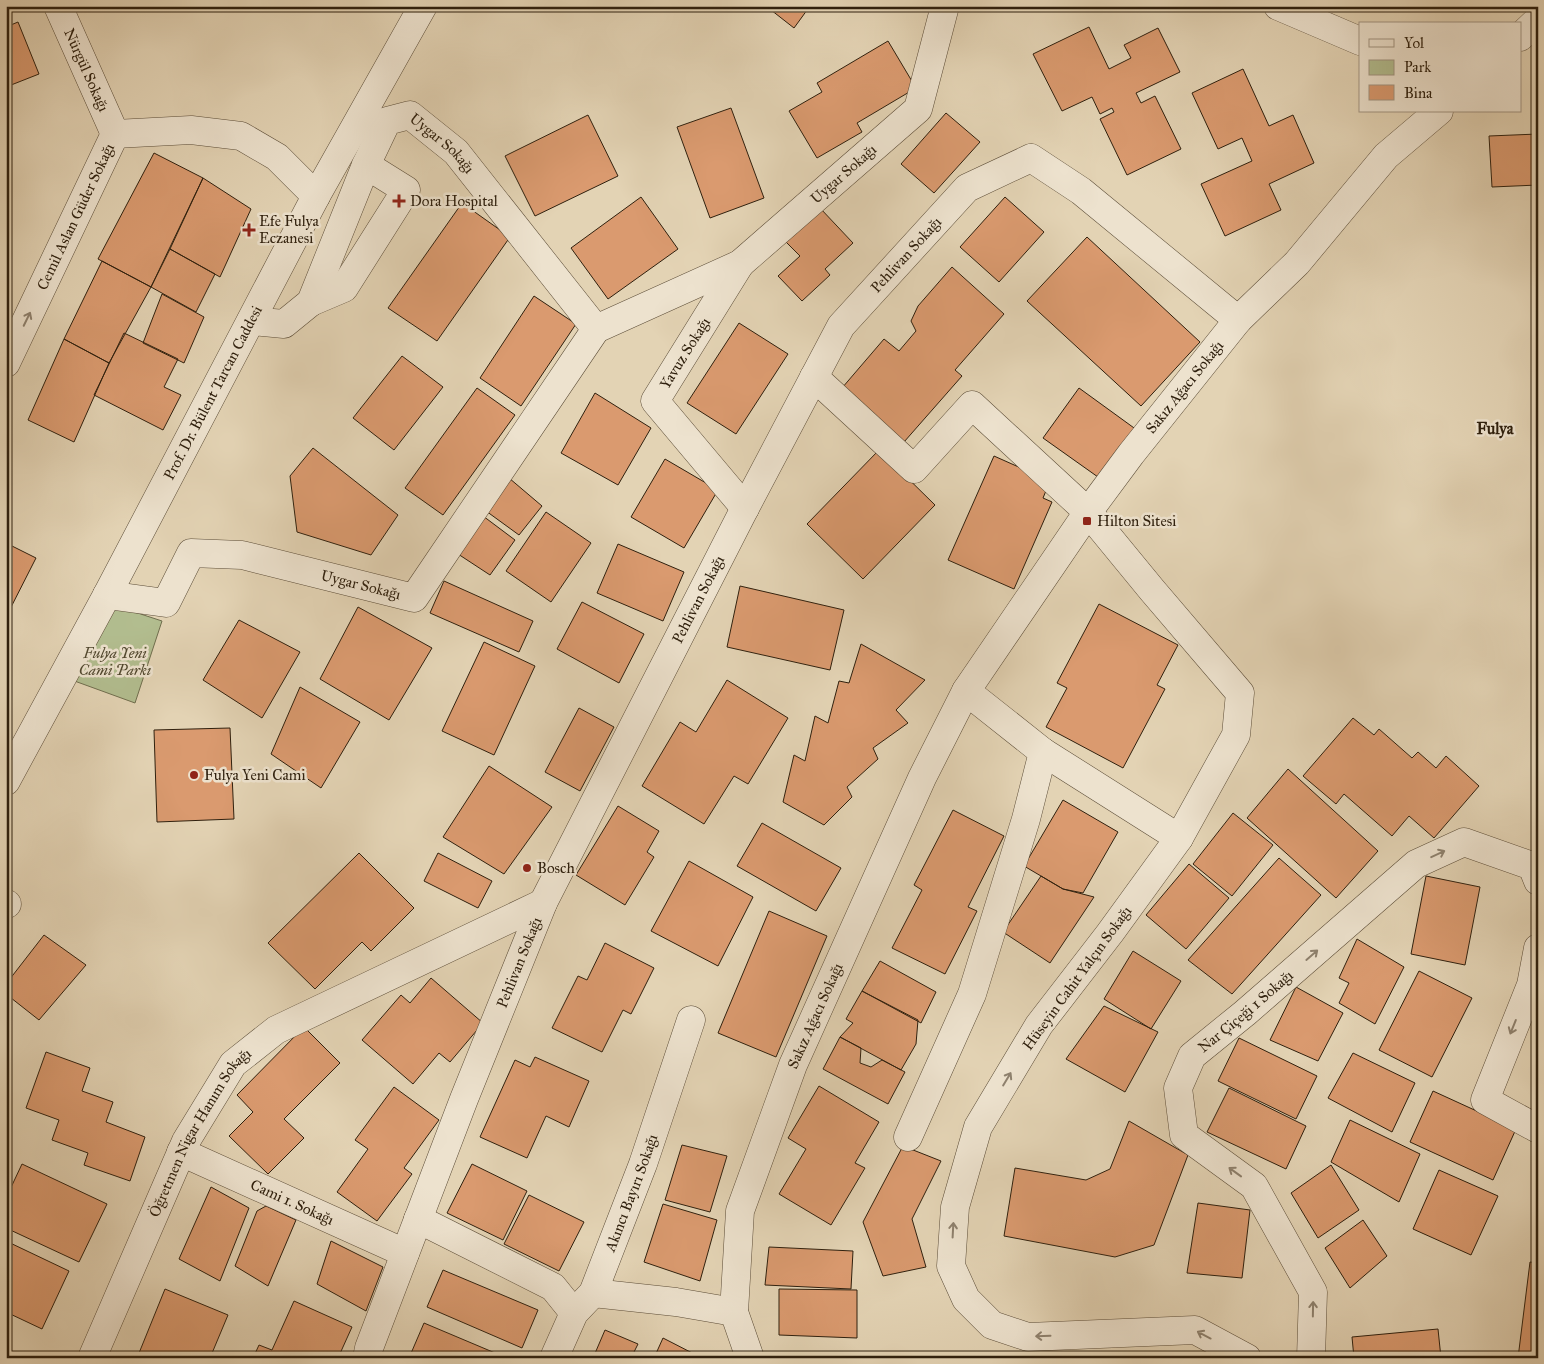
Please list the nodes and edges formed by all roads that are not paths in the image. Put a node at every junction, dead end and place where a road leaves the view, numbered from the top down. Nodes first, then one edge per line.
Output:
1 (58, 6) edge
2 (423, 6) edge
3 (945, 6) edge
4 (1278, 6) edge
5 (1538, 20) edge
6 (1522, 35) edge
7 (1359, 41) edge
8 (1438, 112) edge
9 (116, 134) junction
10 (366, 165) junction
11 (316, 196) junction
12 (740, 264) junction
13 (312, 302) junction
14 (1238, 320) junction
15 (251, 321) junction
16 (596, 329) junction
17 (6, 363) edge
18 (814, 377) junction
19 (745, 508) junction
20 (1088, 512) junction
21 (107, 595) junction
22 (966, 691) junction
23 (1043, 752) junction
24 (6, 781) edge
25 (1179, 838) junction
26 (1538, 881) edge
27 (543, 903) junction
28 (1538, 948) edge
29 (691, 1020) dead end
30 (1538, 1129) edge
31 (908, 1138) dead end
32 (181, 1152) junction
33 (418, 1219) junction
34 (405, 1253) junction
35 (593, 1292) junction
36 (734, 1312) junction
37 (574, 1313) junction
38 (92, 1358) edge
39 (367, 1358) edge
40 (554, 1358) edge
41 (750, 1358) edge
42 (1247, 1358) edge
43 (1311, 1358) edge

1 - 9 street, Nürgül Sokağı
2 - 11 street, Prof. Dr. Bülent Tarcan Caddesi
3 - 12 street, Uygar Sokağı
4 - 7 street
5 - 6 street
8 - 14 street, Sakız Ağacı Sokağı
9 - 11 street, Cemil Aslan Güder Sokağı
17 -> 9 street, Cemil Aslan Güder Sokağı
10 - 13 street, Uygar Sokağı
10 - 13 street
10 - 16 street, Uygar Sokağı
11 - 15 street, Prof. Dr. Bülent Tarcan Caddesi
12 - 16 street, Uygar Sokağı
12 - 19 street, Yavuz Sokağı
13 - 15 street
14 - 18 street, Pehlivan Sokağı
14 - 20 street, Sakız Ağacı Sokağı
15 - 21 street, Prof. Dr. Bülent Tarcan Caddesi
16 - 21 street, Uygar Sokağı
18 - 19 street, Pehlivan Sokağı
18 - 20 street, Hüseyin Cahit Yalçın Sokağı
19 - 27 street, Pehlivan Sokağı
20 - 22 street, Sakız Ağacı Sokağı
20 - 25 street, Hüseyin Cahit Yalçın Sokağı
21 - 24 street, Prof. Dr. Bülent Tarcan Caddesi
22 - 23 street
22 - 36 street, Sakız Ağacı Sokağı
23 - 25 street
23 - 31 street
42 -> 25 street, Hüseyin Cahit Yalçın Sokağı
43 -> 26 street, Nar Çiçeği 1 Sokağı
27 - 32 street, Öğretmen Nigar Hanım Sokağı
27 - 33 street, Pehlivan Sokağı
28 -> 30 street
29 - 35 street, Akıncı Bayırı Sokağı
32 - 34 street, Cami 1. Sokağı
32 - 38 street, Öğretmen Nigar Hanım Sokağı
33 - 34 street, Pehlivan Sokağı
33 - 37 street
34 - 39 street, Pehlivan Sokağı
35 - 36 street
35 - 37 street, Akıncı Bayırı Sokağı
36 - 41 street, Sakız Ağacı Sokağı
37 - 40 street, Akıncı Bayırı Sokağı

